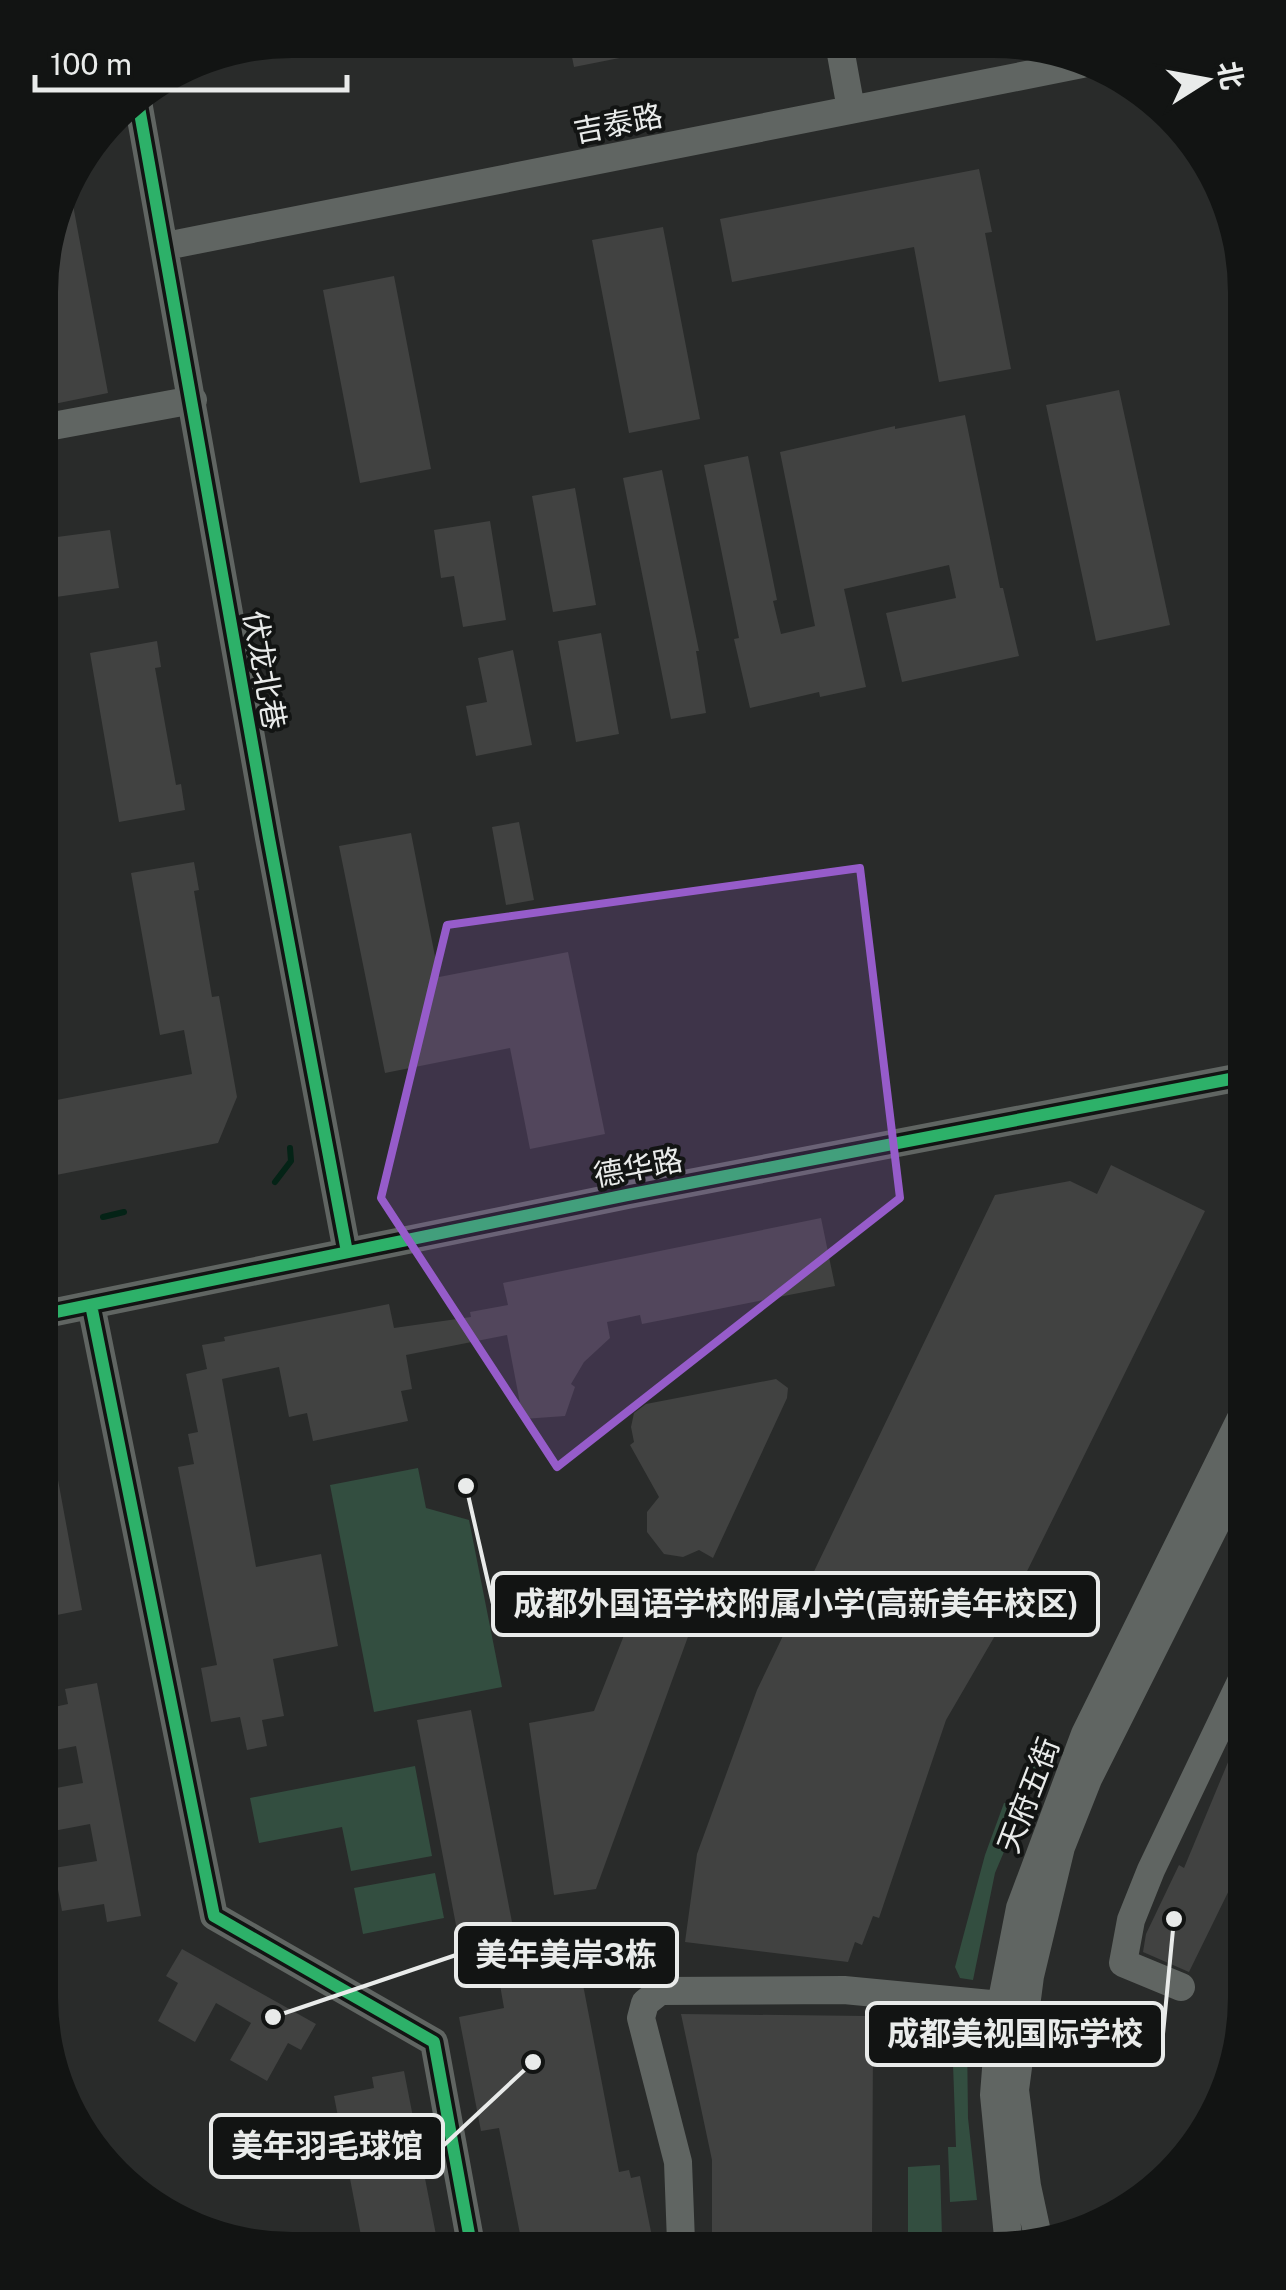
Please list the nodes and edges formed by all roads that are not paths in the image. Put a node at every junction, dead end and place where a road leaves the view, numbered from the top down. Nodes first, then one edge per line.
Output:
1 (842, 58) edge
2 (1062, 68) edge
3 (852, 110) junction
4 (140, 113) edge
5 (166, 246) junction
6 (193, 400) junction
7 (58, 425) edge
8 (1228, 1079) edge
9 (347, 1252) junction
10 (91, 1305) junction
11 (58, 1312) edge
12 (1228, 1445) edge
13 (1228, 1500) edge
14 (1228, 1709) edge
15 (1181, 1987) dead end
16 (1001, 2005) junction
17 (1036, 2229) edge
18 (1007, 2231) edge
19 (468, 2232) edge
20 (682, 2232) edge

1 - 3 street
2 - 3 street, 吉泰路
3 - 5 street, 吉泰路
4 - 5 street, 伏龙北巷
5 - 6 street, 伏龙北巷
6 - 7 street
6 - 9 street, 伏龙北巷
8 - 9 street, 德华路
9 - 10 street, 德华路
10 - 11 street, 德华路
10 - 19 street
12 - 16 street, 天府五街
13 - 17 street, 天府五街
14 - 15 street
16 - 18 street, 天府五街
16 - 20 street

